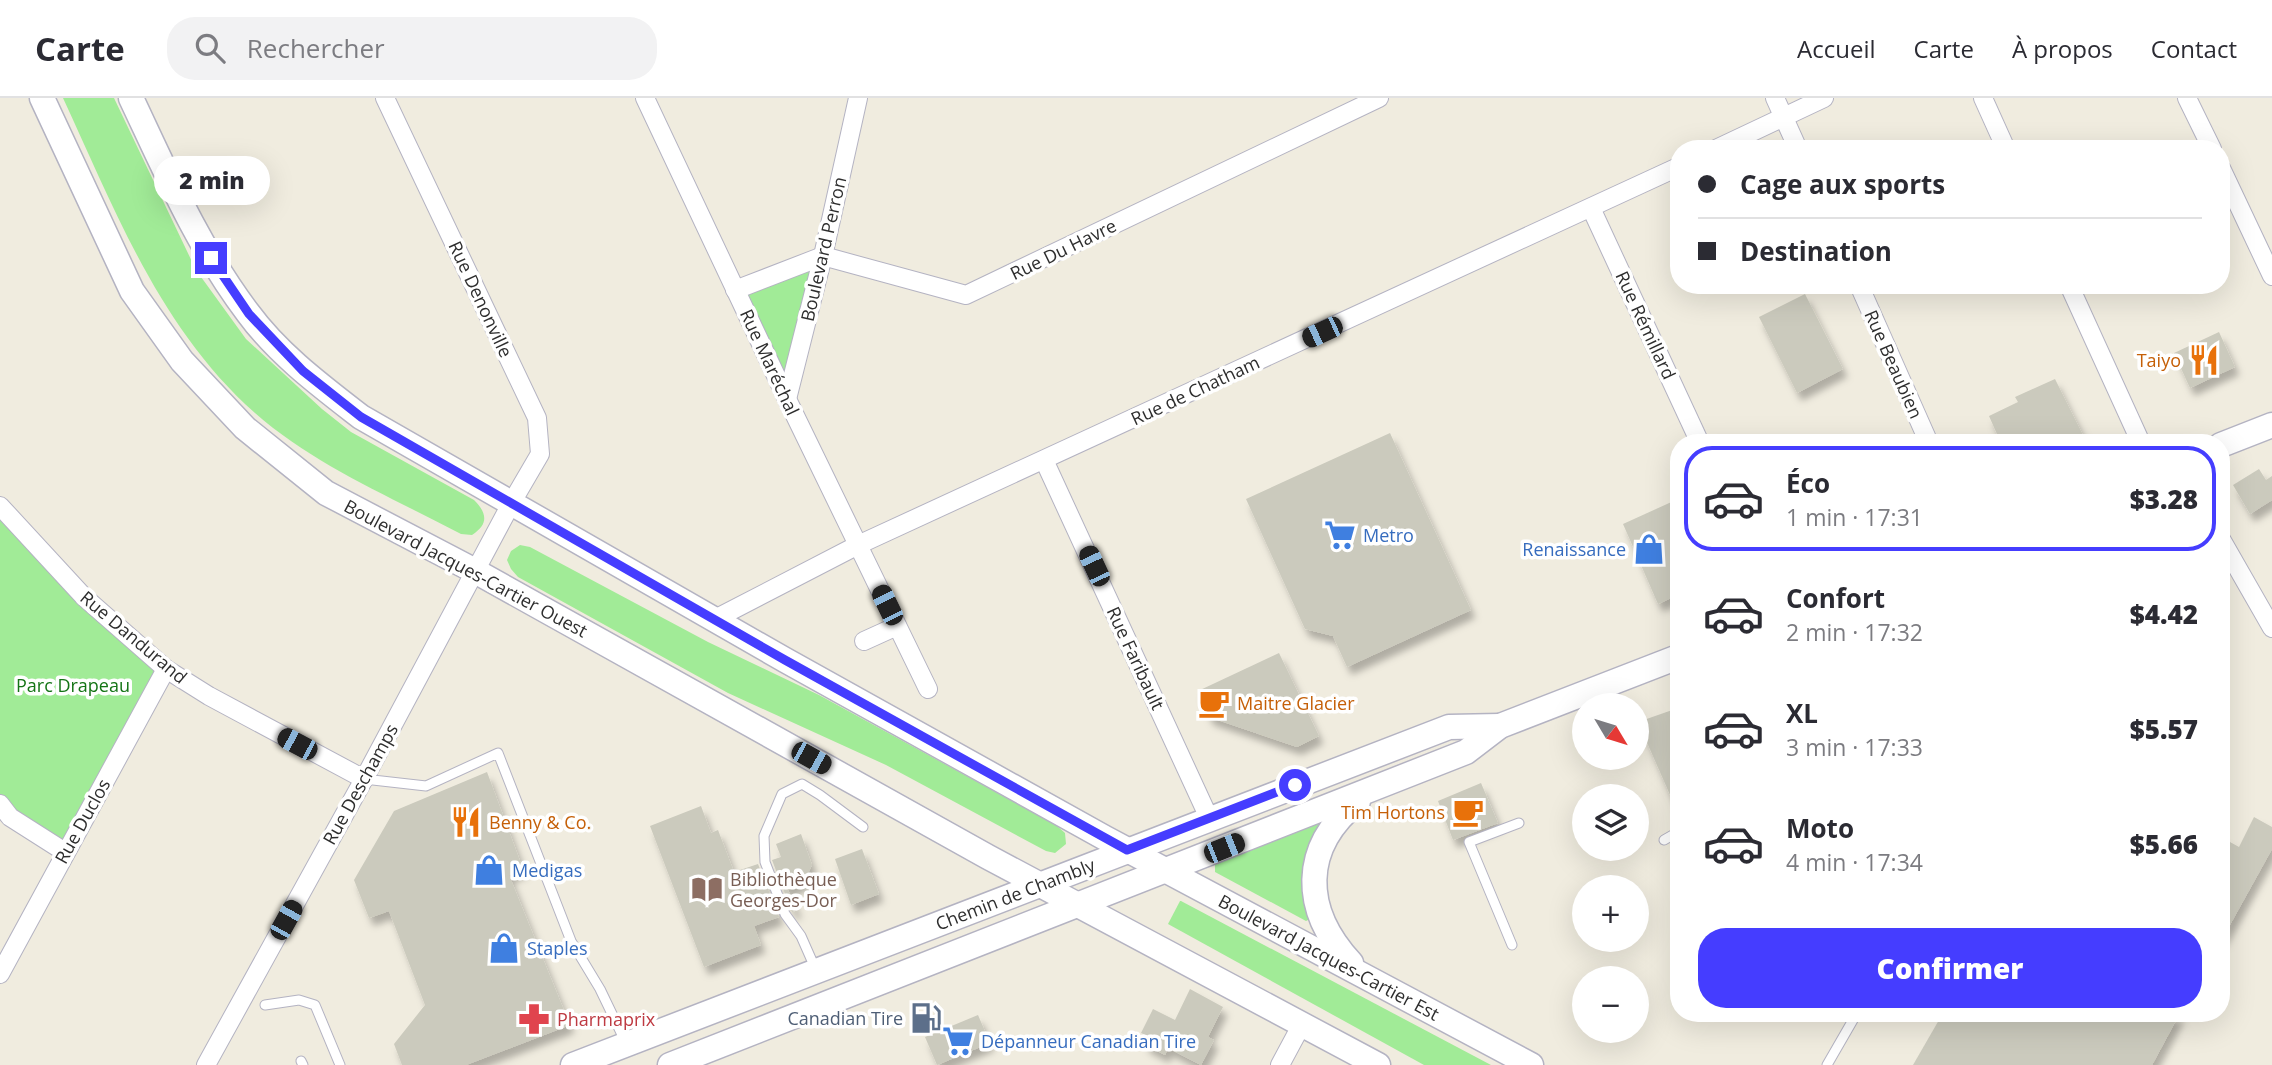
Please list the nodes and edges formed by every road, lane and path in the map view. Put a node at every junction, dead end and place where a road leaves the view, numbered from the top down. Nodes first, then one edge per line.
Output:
1 (42, 98) edge
2 (131, 98) edge
3 (385, 98) edge
4 (645, 98) edge
5 (858, 98) edge
6 (1379, 98) edge
7 (1774, 98) edge
8 (1824, 98) edge
9 (1983, 98) edge
10 (2187, 98) edge
11 (1784, 117) junction
12 (1735, 140) edge
13 (1794, 140) edge
14 (2002, 140) edge
15 (2207, 140) edge
16 (1670, 171) edge
17 (2230, 187) edge
18 (1591, 208) junction
19 (823, 256) junction
20 (2272, 276) edge
21 (735, 290) junction
22 (1863, 294) edge
23 (2072, 294) edge
24 (787, 399) junction
25 (2272, 425) edge
26 (1696, 434) edge
27 (1925, 434) edge
28 (2137, 434) edge
29 (2230, 441) edge
30 (1044, 460) junction
31 (512, 502) junction
32 (0, 506) edge
33 (858, 545) junction
34 (2230, 554) edge
35 (475, 571) junction
36 (715, 619) junction
37 (897, 625) junction
38 (2272, 628) edge
39 (864, 640) dead end
40 (1670, 665) edge
41 (166, 669) junction
42 (928, 689) dead end
43 (1500, 726) junction
44 (364, 779) junction
45 (1372, 790) junction
46 (0, 804) edge
47 (1209, 818) junction
48 (1519, 823) dead end
49 (863, 827) dead end
50 (1670, 837) edge
51 (1664, 840) dead end
52 (1127, 850) junction
53 (65, 852) junction
54 (988, 858) junction
55 (1168, 871) junction
56 (1039, 885) junction
57 (992, 903) junction
58 (1077, 906) junction
59 (1512, 945) dead end
60 (816, 971) junction
61 (1358, 971) junction
62 (0, 974) edge
63 (265, 1005) dead end
64 (1852, 1022) edge
65 (1302, 1024) junction
66 (626, 1044) junction
67 (206, 1065) edge
68 (340, 1065) edge
69 (573, 1065) edge
70 (670, 1065) edge
71 (1280, 1065) edge
72 (1378, 1065) edge
73 (1531, 1065) edge
74 (1827, 1065) edge

1 - 35 main road, Boulevard Jacques-Cartier Ouest
2 - 31 main road
3 - 31 street, Rue Denonville
4 - 21 street, Rue Maréchal
5 - 19 street, Boulevard Perron
6 - 19 street, Rue Du Havre
7 - 11 street
8 - 11 street
9 - 14 street
10 - 15 street
11 - 12 street
11 - 13 street
16 - 18 street, Rue de Chatham
17 - 20 street
18 - 26 street, Rue Rémillard
18 - 30 street, Rue de Chatham
19 - 21 street
19 - 24 street, Boulevard Perron
21 - 24 street, Rue Maréchal
22 - 27 street, Rue Beaubien
23 - 28 street
24 - 33 street, Rue Maréchal
25 - 29 main road
30 - 33 street, Rue de Chatham
30 - 47 street, Rue Faribault
31 - 35 street, Rue Deschamps
31 - 36 main road
32 - 41 street, Rue Dandurand
33 - 36 street, Rue de Chatham
33 - 37 street, Rue Maréchal
34 - 38 street
35 - 44 street, Rue Deschamps
35 - 54 main road, Boulevard Jacques-Cartier Ouest
36 - 52 main road
37 - 39 street
37 - 42 street, Rue Maréchal
40 - 43 main road, Chemin de Chambly
41 - 44 street, Rue Dandurand
41 - 53 street, Rue Duclos
43 - 45 main road, Chemin de Chambly
43 - 47 main road, Chemin de Chambly
44 - 66 lane
44 - 67 street, Rue Deschamps
45 - 55 main road, Chemin de Chambly
45 - 61 main road
46 - 53 street
47 - 52 main road, Chemin de Chambly
48 - 59 lane
49 - 60 lane
50 - 51 lane
52 - 55 main road, Boulevard Jacques-Cartier Est
52 - 56 main road, Chemin de Chambly
53 - 62 street, Rue Duclos
54 - 56 main road, Boulevard Jacques-Cartier Ouest
54 - 57 main road
55 - 58 main road, Chemin de Chambly
55 - 61 main road, Boulevard Jacques-Cartier Est
56 - 57 main road, Chemin de Chambly
56 - 58 main road
57 - 60 main road, Chemin de Chambly
58 - 65 main road
58 - 70 main road, Chemin de Chambly
60 - 66 main road, Chemin de Chambly
61 - 73 main road, Boulevard Jacques-Cartier Est
63 - 68 lane
64 - 74 lane
65 - 71 street
65 - 72 main road
66 - 69 main road, Chemin de Chambly

